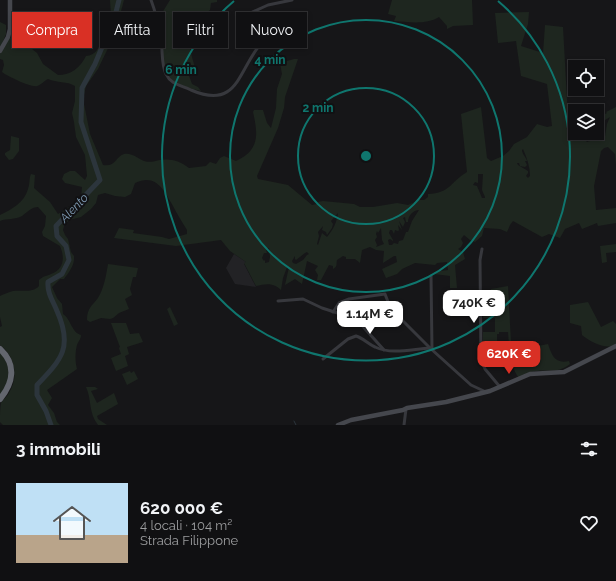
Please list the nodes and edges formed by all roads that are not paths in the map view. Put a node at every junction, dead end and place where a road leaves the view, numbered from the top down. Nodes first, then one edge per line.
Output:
1 (10, 0) edge
2 (151, 0) edge
3 (292, 0) edge
4 (0, 51) edge
5 (482, 249) dead end
6 (431, 276) dead end
7 (278, 301) dead end
8 (333, 312) junction
9 (616, 346) edge
10 (0, 349) edge
11 (431, 349) junction
12 (384, 350) junction
13 (323, 360) dead end
14 (500, 388) junction
15 (486, 392) junction
16 (0, 399) edge
17 (406, 408) junction
18 (338, 425) edge
19 (404, 425) edge

1 - 4 street
2 - 3 street
5 - 14 street
6 - 11 street
7 - 8 street
8 - 11 street
8 - 12 street
9 - 14 street
10 - 16 highway
11 - 12 street
11 - 15 street
12 - 13 street
14 - 15 street
15 - 17 street
17 - 18 street
17 - 19 street

